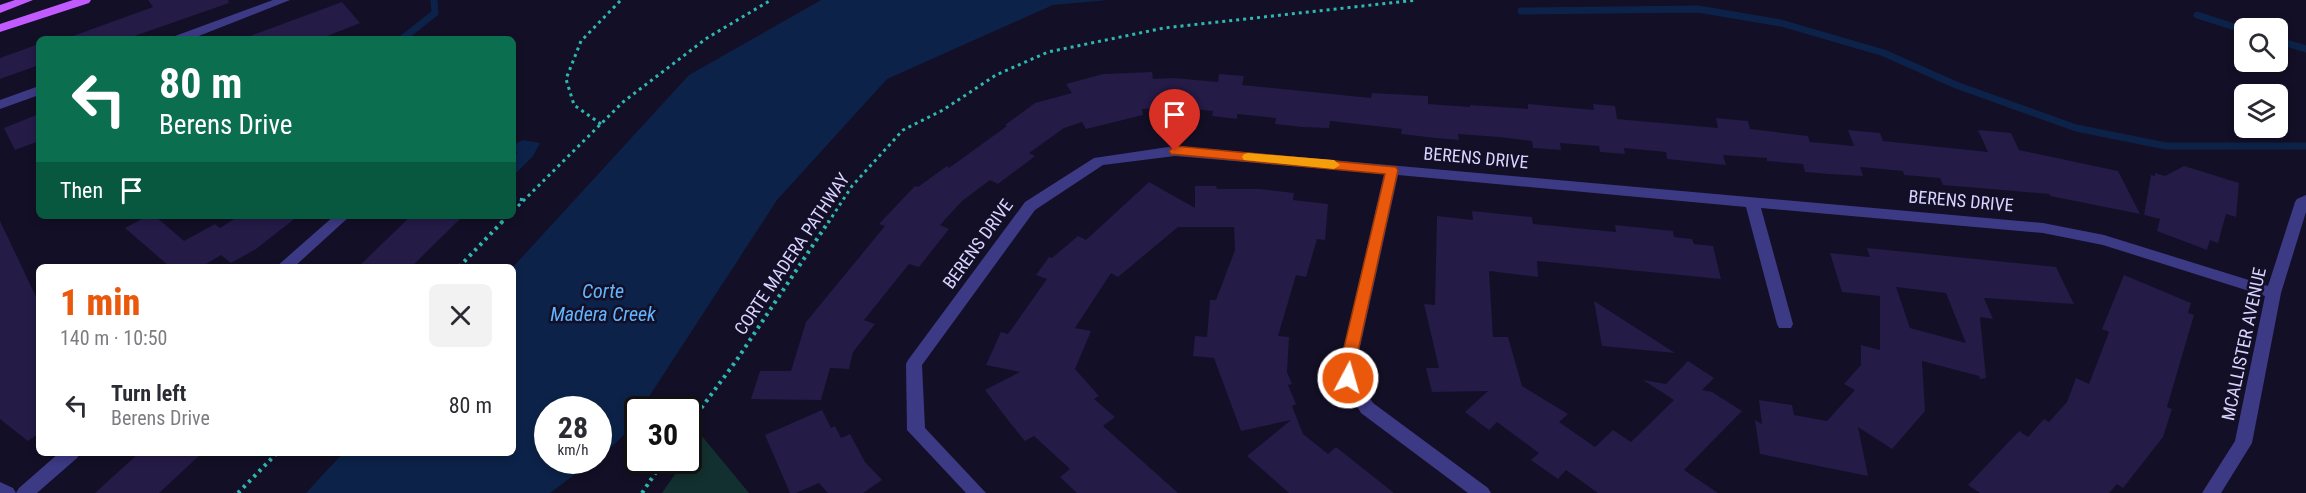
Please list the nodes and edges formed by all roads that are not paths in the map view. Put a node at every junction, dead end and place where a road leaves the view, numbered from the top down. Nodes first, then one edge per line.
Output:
1 (27, 0) edge
2 (85, 0) edge
3 (284, 0) edge
4 (0, 9) edge
5 (0, 28) edge
6 (187, 36) edge
7 (36, 91) edge
8 (0, 105) edge
9 (1392, 170) junction
10 (2306, 200) edge
11 (1752, 202) junction
12 (340, 219) edge
13 (287, 264) edge
14 (2273, 293) junction
15 (1785, 324) dead end
16 (68, 456) edge
17 (0, 490) edge
18 (7, 493) edge
19 (25, 493) edge
20 (977, 493) edge
21 (1482, 493) edge
22 (2211, 493) edge

1 - 4 main road
2 - 5 main road
3 - 6 street
7 - 8 street
9 - 11 street, BERENS DRIVE
9 - 20 street, BERENS DRIVE
9 - 21 street
10 - 14 street, MCALLISTER AVENUE
11 - 14 street, BERENS DRIVE
11 - 15 street
12 - 13 street
14 - 22 street, MCALLISTER AVENUE
16 - 19 street
17 - 18 street

